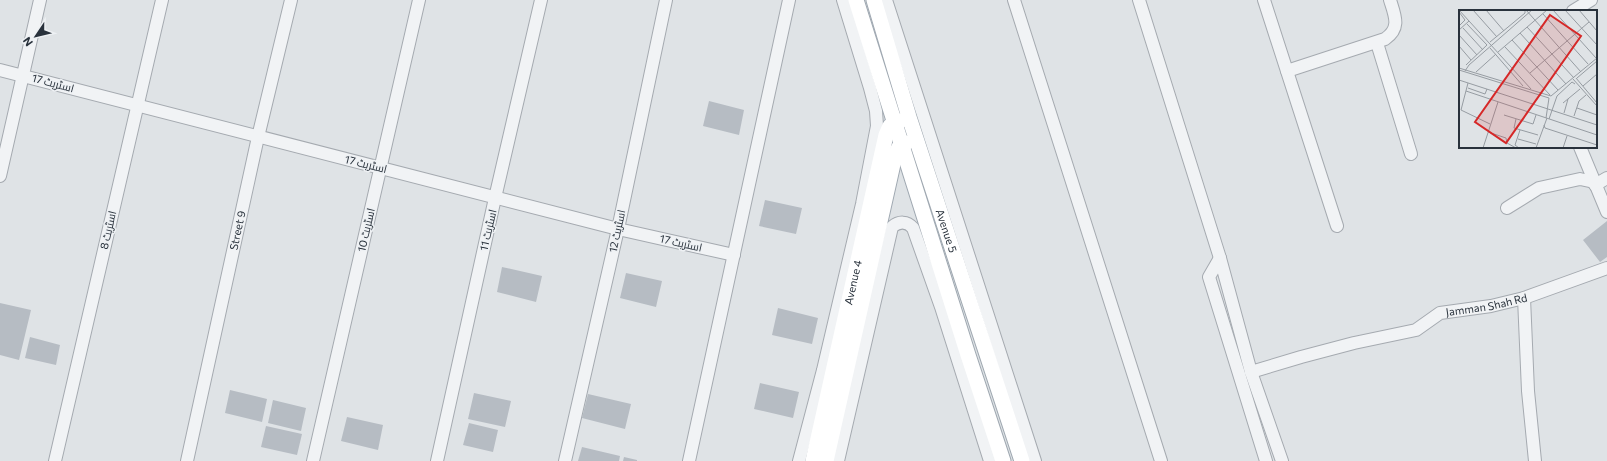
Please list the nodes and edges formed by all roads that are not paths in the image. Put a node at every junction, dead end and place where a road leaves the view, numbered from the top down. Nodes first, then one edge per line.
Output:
1 (40, 0) edge
2 (162, 0) edge
3 (291, 0) edge
4 (420, 0) edge
5 (541, 0) edge
6 (666, 0) edge
7 (789, 0) edge
8 (854, 0) edge
9 (874, 0) edge
10 (886, 0) edge
11 (1014, 0) edge
12 (1139, 0) edge
13 (1264, 0) edge
14 (1390, 0) edge
15 (1591, 0) edge
16 (1575, 10) edge
17 (1376, 43) junction
18 (0, 70) edge
19 (1287, 71) junction
20 (23, 76) junction
21 (137, 105) junction
22 (909, 117) junction
23 (894, 123) junction
24 (258, 137) junction
25 (917, 140) junction
26 (901, 145) junction
27 (1580, 148) edge
28 (1411, 154) dead end
29 (380, 168) junction
30 (0, 176) edge
31 (1607, 178) edge
32 (1594, 184) junction
33 (496, 198) junction
34 (1507, 208) dead end
35 (1607, 212) edge
36 (1337, 226) dead end
37 (618, 229) junction
38 (734, 255) junction
39 (1220, 258) junction
40 (1607, 268) edge
41 (1524, 298) junction
42 (1251, 372) junction
43 (55, 461) edge
44 (187, 461) edge
45 (313, 461) edge
46 (437, 461) edge
47 (565, 461) edge
48 (689, 461) edge
49 (799, 461) edge
50 (813, 461) edge
51 (826, 461) edge
52 (838, 461) edge
53 (990, 461) edge
54 (1003, 461) edge
55 (1022, 461) edge
56 (1035, 461) edge
57 (1161, 461) edge
58 (1266, 461) edge
59 (1282, 461) edge
60 (1535, 461) edge

1 - 20 street
2 - 21 street, اسٹریٹ 8
3 - 24 street, Street 9
4 - 29 street, اسٹریٹ 10
5 - 33 street, اسٹریٹ 11
6 - 37 street, اسٹریٹ 12
7 - 38 street
8 - 23 main road, Avenue 5
8 - 49 street
9 - 22 main road, Avenue 5
10 - 56 street
11 - 57 street
12 - 39 street
13 - 19 street
14 - 17 street
15 - 16 street
17 - 19 street
17 - 28 street
18 - 20 street, اسٹریٹ 17
19 - 36 street
20 - 21 street, اسٹریٹ 17
20 - 30 street
21 - 24 street, اسٹریٹ 17
21 - 43 street, اسٹریٹ 8
22 - 23 main road
22 - 25 main road, Avenue 5
23 - 26 main road, Avenue 5
23 - 50 main road, Avenue 4
24 - 29 street, اسٹریٹ 17
24 - 44 street, Street 9
25 - 26 main road
25 - 55 main road, Avenue 5
26 - 51 main road, Avenue 4
26 - 54 main road, Avenue 5
27 - 32 street
29 - 33 street, اسٹریٹ 17
29 - 45 street, اسٹریٹ 10
31 - 32 street
32 - 34 street
32 - 35 street
33 - 37 street, اسٹریٹ 17
33 - 46 street, اسٹریٹ 11
37 - 38 street, اسٹریٹ 17
37 - 47 street, اسٹریٹ 12
38 - 48 street
39 - 42 street
39 - 58 street
40 - 41 street, Jamman Shah Rd
41 - 42 street, Jamman Shah Rd
41 - 60 street
42 - 59 street
52 - 53 street

